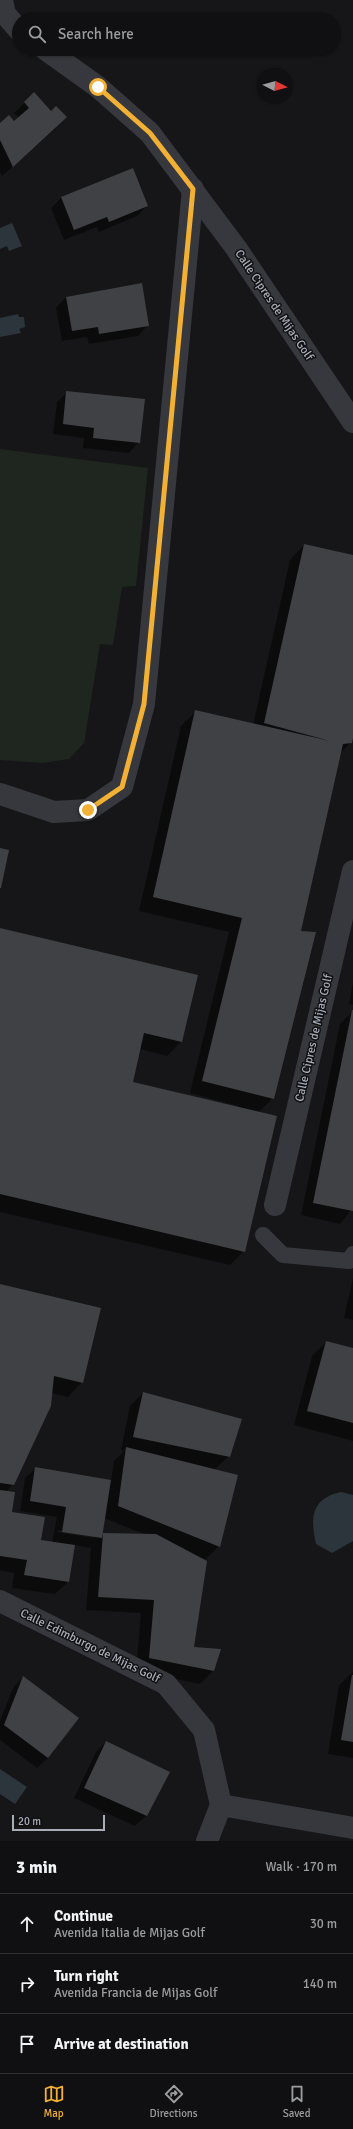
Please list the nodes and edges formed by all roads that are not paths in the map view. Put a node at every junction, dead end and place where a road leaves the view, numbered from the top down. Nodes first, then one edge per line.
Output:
1 (2, 0) edge
2 (12, 22) edge
3 (0, 28) edge
4 (12, 29) edge
5 (55, 56) edge
6 (193, 189) junction
7 (353, 422) edge
8 (0, 794) edge
9 (353, 871) edge
10 (275, 1206) dead end
11 (263, 1235) dead end
12 (353, 1254) edge
13 (0, 1601) edge
14 (221, 1804) junction
15 (353, 1828) edge
16 (207, 1841) edge

1 - 2 street
3 - 4 street
5 - 6 street, Calle Cipres de Mijas Golf
6 - 7 street, Calle Cipres de Mijas Golf
6 - 8 street
9 - 10 street, Calle Cipres de Mijas Golf
11 - 12 lane
13 - 14 street, Calle Edimburgo de Mijas Golf
14 - 15 street
14 - 16 street

